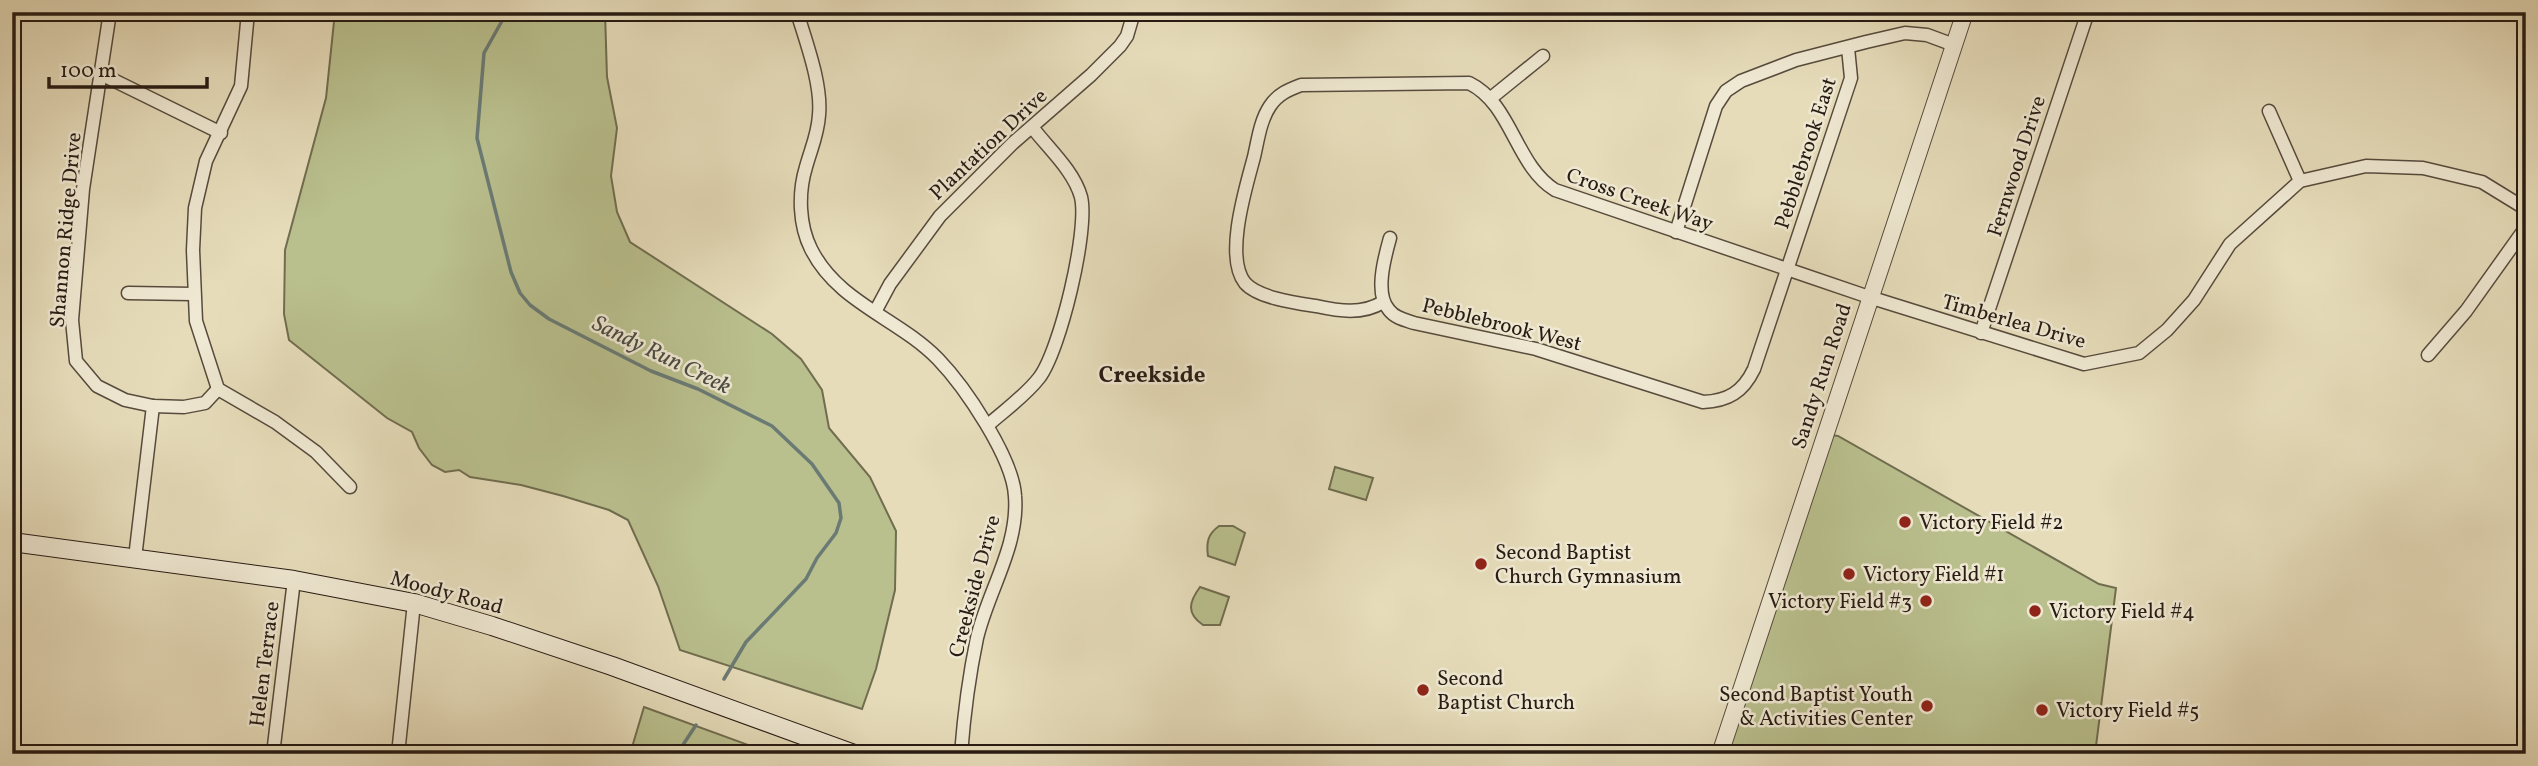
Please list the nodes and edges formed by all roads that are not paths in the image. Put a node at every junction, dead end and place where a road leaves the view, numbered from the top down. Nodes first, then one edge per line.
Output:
1 (110, 12) edge
2 (248, 12) edge
3 (797, 12) edge
4 (1134, 12) edge
5 (1965, 12) edge
6 (2088, 12) edge
7 (1954, 45) junction
8 (1848, 48) junction
9 (1543, 56) dead end
10 (101, 74) junction
11 (1491, 98) junction
12 (2269, 111) dead end
13 (1032, 127) junction
14 (220, 133) junction
15 (2300, 181) junction
16 (2526, 209) edge
17 (2526, 227) edge
18 (1676, 232) junction
19 (1390, 238) dead end
20 (1787, 270) junction
21 (128, 293) dead end
22 (193, 294) junction
23 (1869, 297) junction
24 (1383, 302) junction
25 (875, 312) junction
26 (1981, 333) junction
27 (2428, 355) dead end
28 (218, 389) junction
29 (153, 406) junction
30 (988, 425) junction
31 (350, 486) dead end
32 (12, 542) edge
33 (135, 558) junction
34 (294, 580) junction
35 (414, 603) junction
36 (273, 754) edge
37 (397, 754) edge
38 (854, 754) edge
39 (961, 754) edge
40 (1720, 754) edge

1 - 10 street, Shannon Ridge Drive
2 - 14 street
3 - 25 street, Creekside Drive
4 - 13 street, Plantation Drive
5 - 7 street, Sandy Run Road
6 - 26 street, Fernwood Drive
7 - 8 street, Pebblebrook East
7 - 23 street, Sandy Run Road
8 - 18 street, Pebblebrook East
8 - 20 street, Pebblebrook East
9 - 11 street
10 - 14 street
10 - 29 street, Shannon Ridge Drive
11 - 18 street, Cross Creek Way
11 - 24 street, Cross Creek Way
12 - 15 street
13 - 25 street, Plantation Drive
13 - 30 street
14 - 22 street
15 - 16 street, Timberlea Drive
15 - 26 street, Timberlea Drive
17 - 27 street
18 - 20 street, Cross Creek Way
19 - 24 street
20 - 23 street, Cross Creek Way
20 - 24 street, Pebblebrook West
21 - 22 street
22 - 28 street
23 - 26 street, Timberlea Drive
23 - 40 street, Sandy Run Road
25 - 30 street, Creekside Drive
28 - 29 street, Shannon Ridge Drive
28 - 31 street
29 - 33 street
30 - 39 street, Creekside Drive
32 - 33 main road, Moody Road
33 - 34 main road, Moody Road
34 - 35 main road, Moody Road
34 - 36 street, Helen Terrace
35 - 37 street
35 - 38 main road, Moody Road

